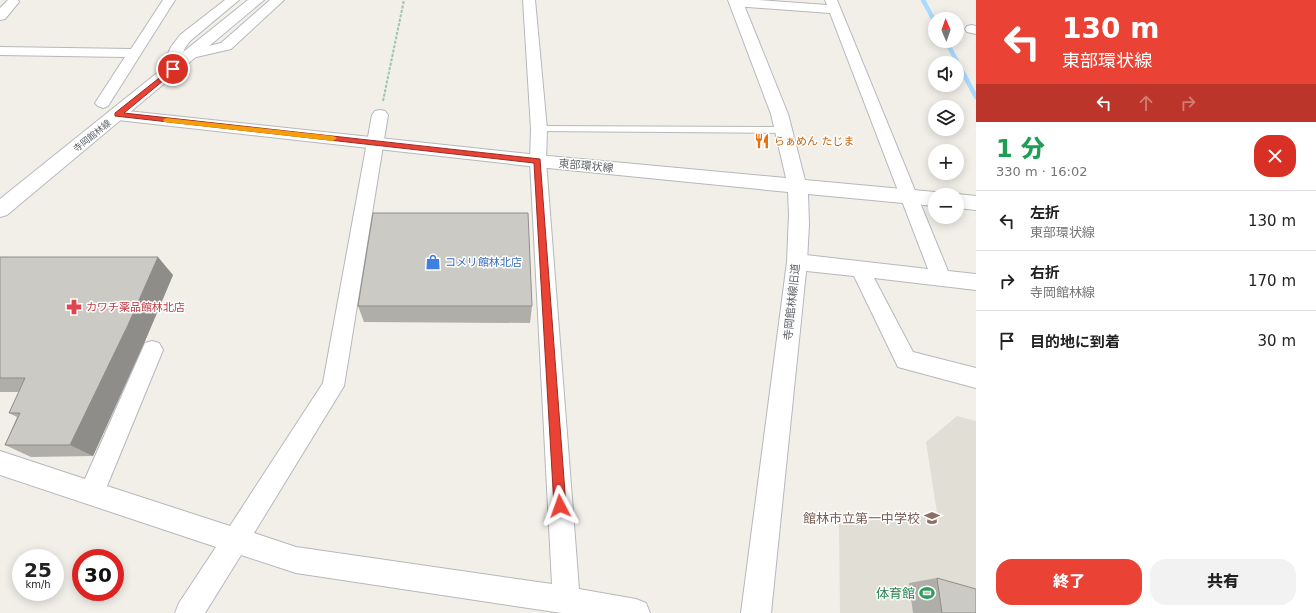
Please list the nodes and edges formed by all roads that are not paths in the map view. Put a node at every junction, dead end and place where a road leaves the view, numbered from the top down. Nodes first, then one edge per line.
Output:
1 (169, 0) edge
2 (233, 0) edge
3 (257, 0) edge
4 (278, 0) edge
5 (529, 0) edge
6 (735, 1) edge
7 (13, 2) dead end
8 (833, 5) edge
9 (0, 16) edge
10 (0, 51) edge
11 (135, 53) junction
12 (192, 54) junction
13 (164, 77) junction
14 (104, 103) dead end
15 (118, 115) junction
16 (380, 115) road end
17 (539, 129) junction
18 (785, 130) junction
19 (376, 143) junction
20 (538, 161) junction
21 (797, 186) junction
22 (908, 197) junction
23 (928, 198) edge
24 (964, 202) edge
25 (976, 203) edge
26 (0, 210) edge
27 (797, 262) junction
28 (860, 269) junction
29 (941, 278) junction
30 (976, 282) edge
31 (152, 350) dead end
32 (976, 378) edge
33 (0, 463) edge
34 (91, 494) junction
35 (235, 541) junction
36 (566, 600) junction
37 (189, 613) edge
38 (636, 613) edge
39 (756, 613) edge

1 - 11 street
2 - 13 street
3 - 12 street, 寺岡館林線
4 - 12 street
5 - 17 street
6 - 8 street
6 - 18 street, 寺岡館林線旧道
7 - 9 street
8 - 22 street
10 - 11 street
11 - 14 street
12 - 13 street, 寺岡館林線
13 - 15 street, 寺岡館林線
15 - 19 street, 東部環状線
15 - 26 street, 寺岡館林線
16 - 19 street
17 - 18 lane
17 - 20 street
18 - 21 street, 寺岡館林線旧道
19 - 20 street, 東部環状線
19 - 35 street
20 - 21 street, 東部環状線
20 - 36 street
21 - 22 street, 東部環状線
21 - 27 street, 寺岡館林線旧道
22 - 23 street, 東部環状線
22 - 29 street
24 - 25 street
27 - 28 street
27 - 39 street, 寺岡館林線旧道
28 - 29 street
28 - 32 street
29 - 30 street
31 - 34 street
33 - 34 street
34 - 35 street
35 - 36 street
35 - 37 street
36 - 38 street

